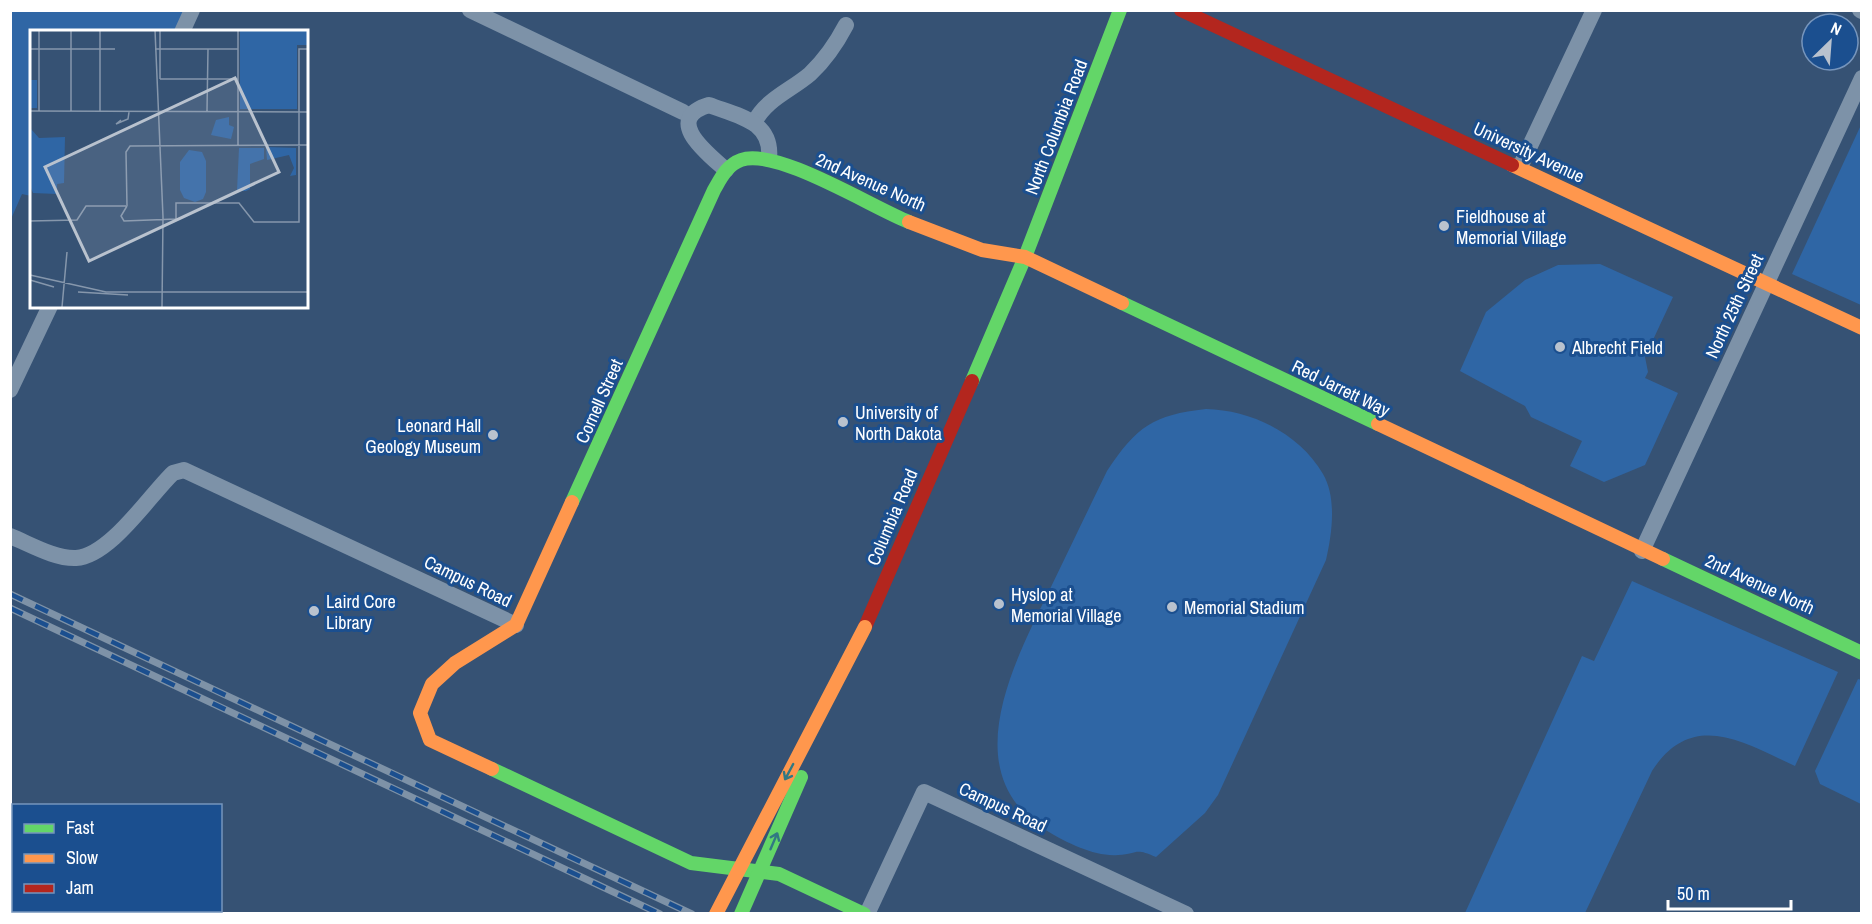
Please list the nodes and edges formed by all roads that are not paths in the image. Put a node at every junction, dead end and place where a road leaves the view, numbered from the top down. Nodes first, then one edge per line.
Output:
1 (192, 10) edge
2 (470, 10) edge
3 (1120, 10) edge
4 (1181, 10) edge
5 (1594, 10) edge
6 (846, 25) dead end
7 (183, 30) edge
8 (1862, 78) edge
9 (683, 112) dead end
10 (754, 123) junction
11 (769, 159) junction
12 (1520, 167) junction
13 (726, 170) junction
14 (1025, 257) junction
15 (1766, 282) junction
16 (49, 308) edge
17 (1862, 328) edge
18 (10, 390) edge
19 (10, 536) edge
20 (1642, 550) junction
21 (516, 626) junction
22 (865, 627) junction
23 (1862, 653) edge
24 (716, 914) edge
25 (741, 914) edge
26 (866, 914) edge
27 (1186, 914) edge

1 - 7 street
2 - 9 street
3 - 14 street, North Columbia Road
4 - 12 street, University Avenue
5 - 12 street
6 - 10 street
8 - 15 street, North 25th Street
10 - 11 street
10 - 13 street
11 - 13 street, 2nd Avenue North
11 - 14 street, 2nd Avenue North
12 - 15 street, University Avenue
13 - 21 street, Cornell Street
14 - 20 street, Red Jarrett Way
14 - 22 street, Columbia Road
15 - 17 street, University Avenue
15 - 20 street, North 25th Street
16 - 18 street
19 - 21 street, Campus Road
20 - 23 street, 2nd Avenue North
21 - 26 street, Campus Road
22 -> 24 street, Columbia Road, bridge
25 -> 22 street, Columbia Road, bridge
26 - 27 street, Campus Road

